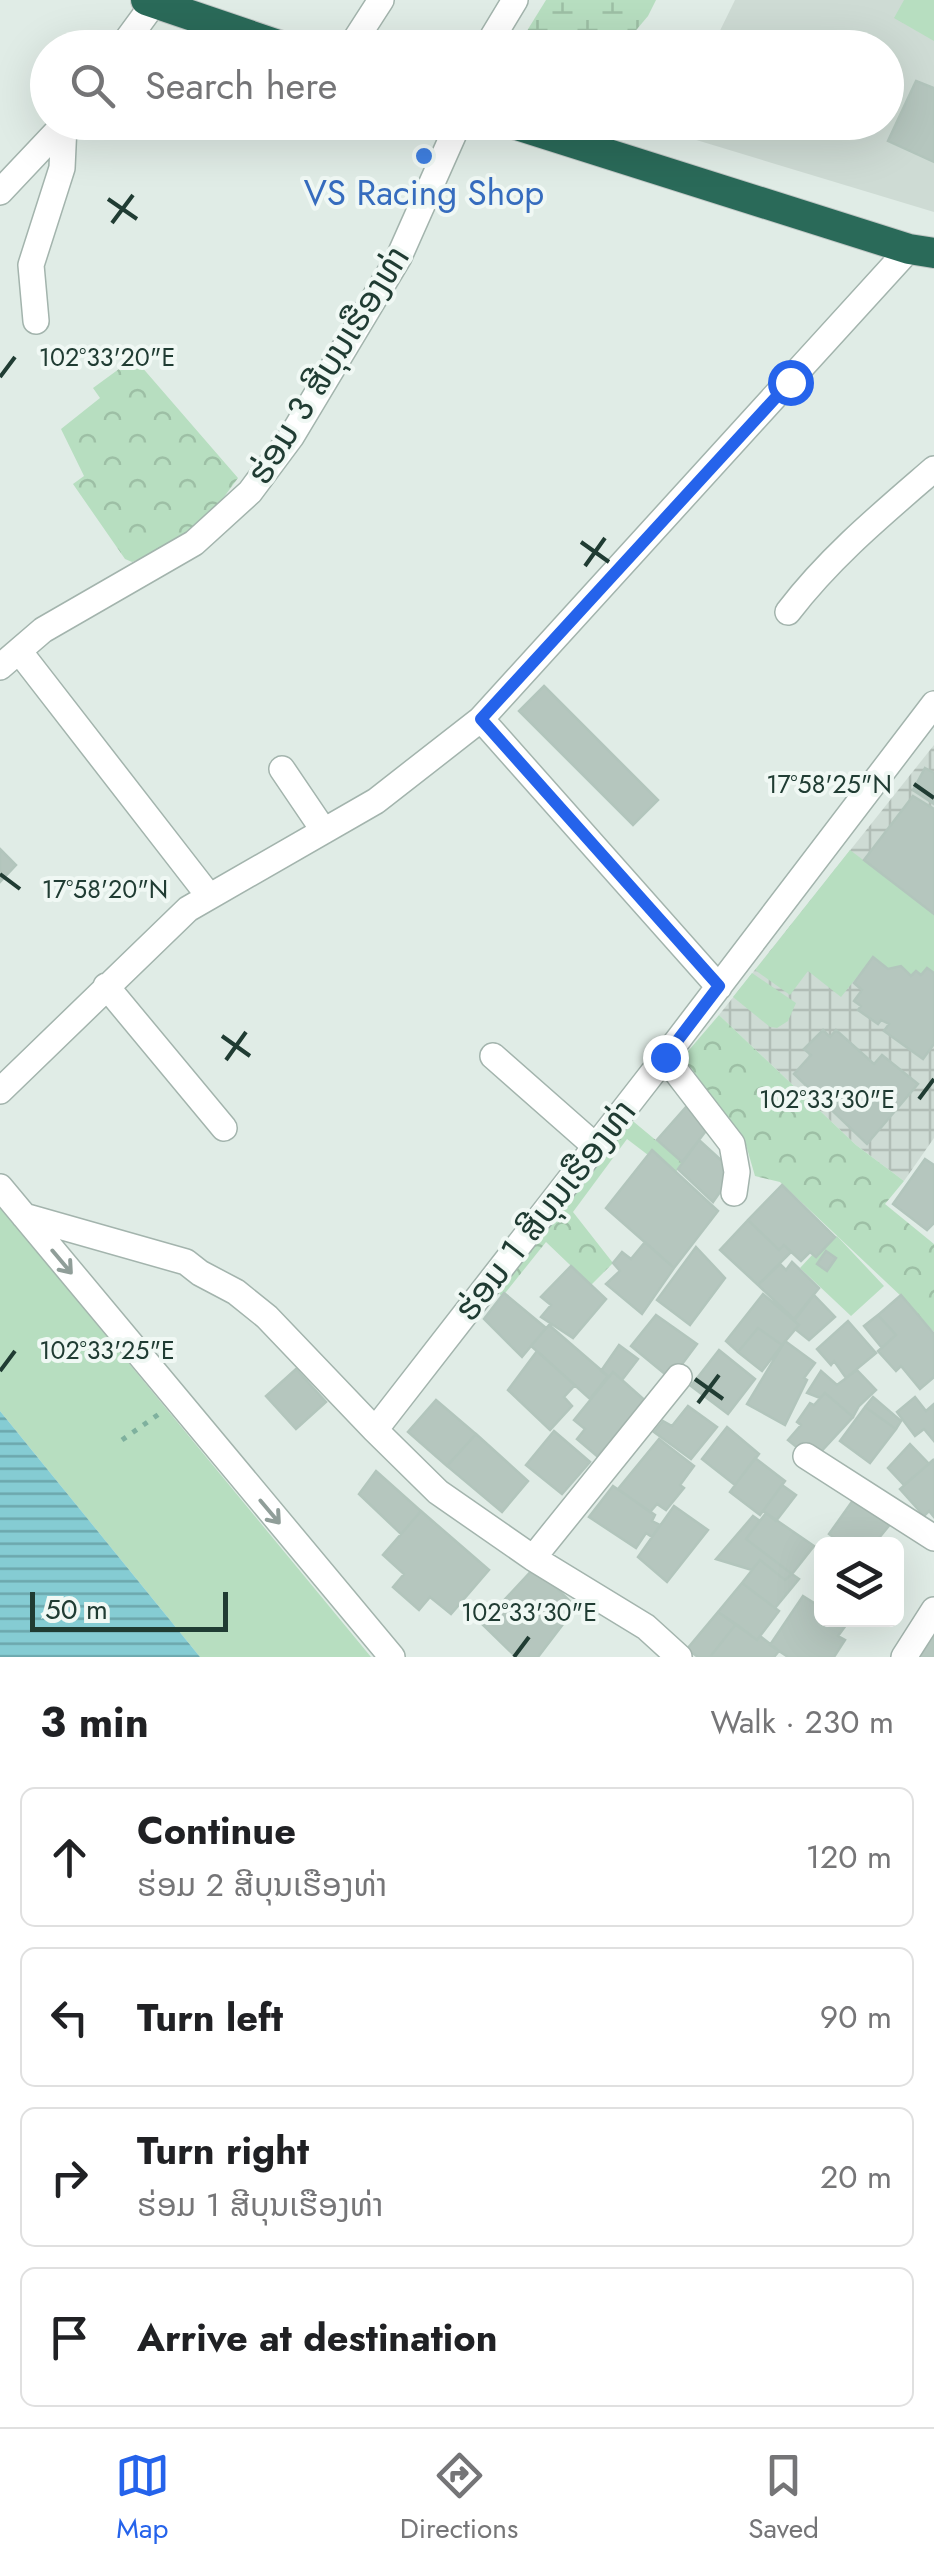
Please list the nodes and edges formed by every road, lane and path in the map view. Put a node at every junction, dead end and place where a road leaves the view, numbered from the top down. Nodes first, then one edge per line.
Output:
1 (382, 0) edge
2 (515, 0) edge
3 (150, 1) edge
4 (132, 30) edge
5 (235, 30) edge
6 (362, 30) edge
7 (497, 30) edge
8 (50, 140) edge
9 (64, 140) edge
10 (451, 140) edge
11 (565, 140) edge
12 (0, 192) edge
13 (922, 251) edge
14 (36, 321) dead end
15 (934, 469) edge
16 (788, 612) dead end
17 (9, 659) edge
18 (934, 704) edge
19 (481, 719) junction
20 (282, 768) dead end
21 (324, 831) junction
22 (209, 896) junction
23 (106, 986) junction
24 (719, 986) junction
25 (492, 1056) dead end
26 (665, 1057) junction
27 (0, 1092) edge
28 (224, 1128) dead end
29 (594, 1145) junction
30 (0, 1186) edge
31 (734, 1193) dead end
32 (24, 1216) junction
33 (679, 1376) dead end
34 (178, 1401) junction
35 (375, 1430) junction
36 (122, 1440) dead end
37 (806, 1456) dead end
38 (934, 1538) edge
39 (533, 1558) junction
40 (934, 1610) edge
41 (392, 1657) edge
42 (678, 1657) edge
43 (904, 1657) edge

1 - 6 street
2 - 7 street
3 - 4 street
3 - 5 highway
8 - 12 street
9 - 14 street
10 - 17 street, ຮ່ອມ 3 ສີບຸນເຮືອງທ່າ
11 - 13 highway
13 - 19 street
15 - 16 street
17 - 22 street
18 - 24 street, ຮ່ອມ 1 ສີບຸນເຮືອງທ່າ
19 - 21 street
19 - 24 street
20 - 21 street
21 - 22 street
22 - 23 street
23 - 27 street
23 - 28 street
24 - 26 street, ຮ່ອມ 1 ສີບຸນເຮືອງທ່າ
25 - 29 street
26 - 29 street, ຮ່ອມ 1 ສີບຸນເຮືອງທ່າ
26 - 31 street
29 - 35 street, ຮ່ອມ 1 ສີບຸນເຮືອງທ່າ
30 - 32 street
32 -> 34 street
32 - 35 street
33 - 39 street
34 - 36 path
34 -> 41 street
35 - 39 street
37 - 38 street
39 - 42 street
40 - 43 street

